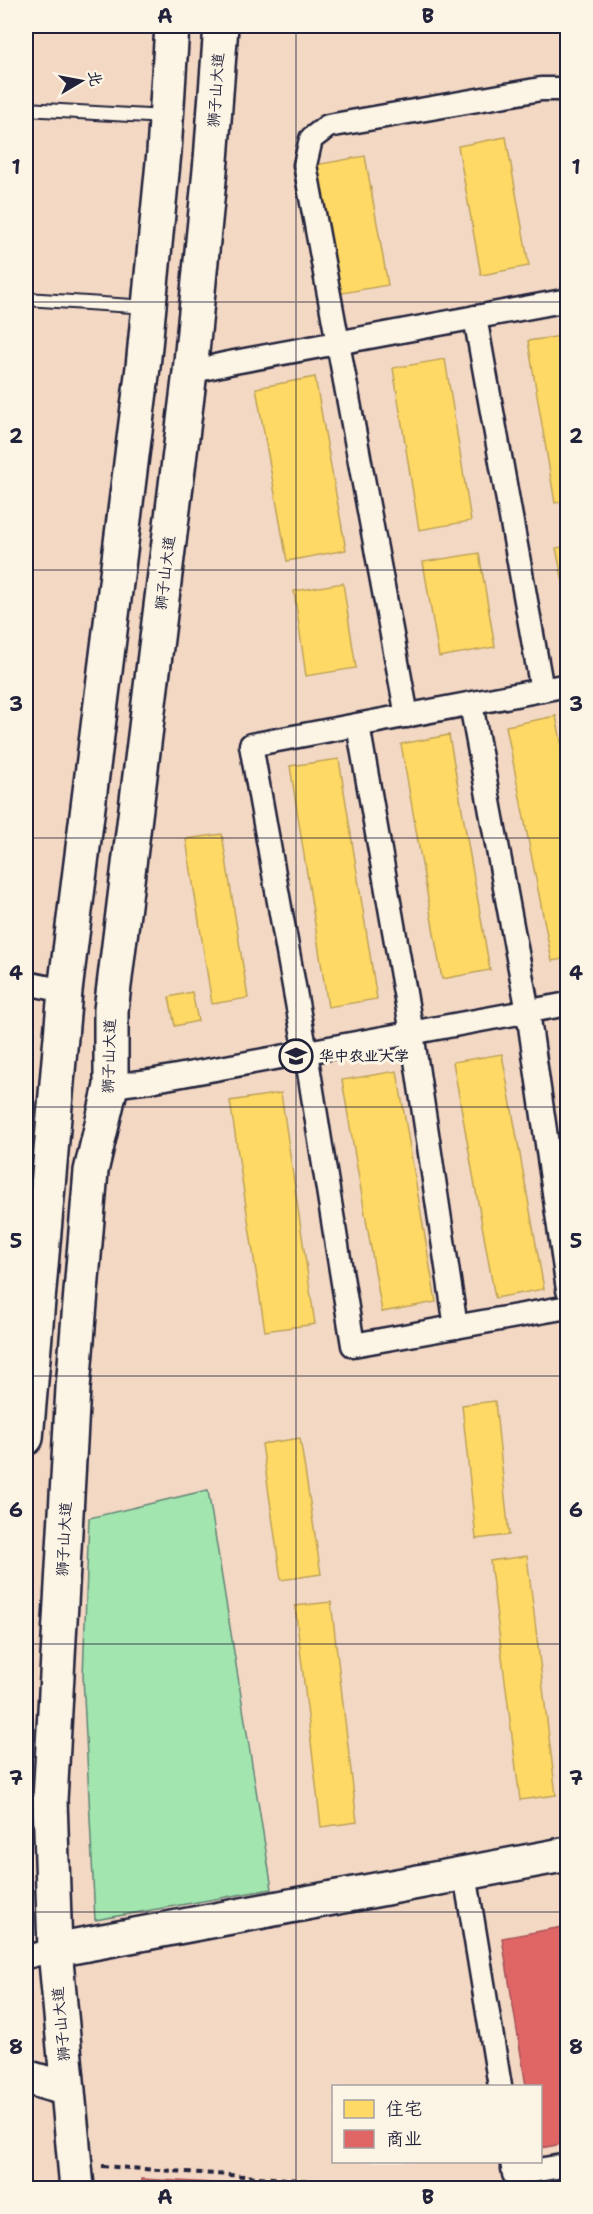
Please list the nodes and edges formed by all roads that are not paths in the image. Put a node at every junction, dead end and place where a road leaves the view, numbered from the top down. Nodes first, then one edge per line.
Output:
1 (172, 26) edge
2 (221, 26) edge
3 (567, 88) edge
4 (26, 109) edge
5 (166, 117) junction
6 (26, 299) edge
7 (567, 300) edge
8 (149, 307) junction
9 (475, 317) junction
10 (337, 343) junction
11 (190, 372) junction
12 (567, 685) edge
13 (542, 690) junction
14 (471, 704) junction
15 (407, 716) junction
16 (358, 725) junction
17 (26, 982) edge
18 (65, 992) junction
19 (567, 1004) edge
20 (528, 1012) junction
21 (412, 1034) junction
22 (306, 1053) junction
23 (111, 1086) junction
24 (567, 1290) edge
25 (567, 1307) edge
26 (456, 1327) junction
27 (26, 1438) edge
28 (567, 1854) edge
29 (465, 1874) junction
30 (40, 1953) edge
31 (26, 2077) edge
32 (500, 2085) edge
33 (67, 2089) junction
34 (512, 2163) edge
35 (567, 2165) edge
36 (76, 2176) edge

1 - 5 street
2 - 11 street, 狮子山大道
3 - 10 street
4 - 5 lane
5 - 8 street
6 - 8 lane
7 - 9 street
8 - 18 street
9 - 10 street
9 - 13 street
10 - 11 street
10 - 15 street
11 - 23 street, 狮子山大道
12 - 13 street
13 - 14 street
14 - 15 street
14 - 20 street
15 - 16 street
16 - 21 street
16 - 22 street
17 - 18 street
18 - 27 street
19 - 20 street
20 - 21 street
20 - 24 street
21 - 22 street
21 - 26 street
22 - 23 street
22 - 26 street
23 - 30 street, 狮子山大道
25 - 26 street
28 - 29 street
29 - 30 street
29 - 32 street
30 - 33 street, 狮子山大道
31 - 33 street
33 - 36 street, 狮子山大道
34 - 35 street

